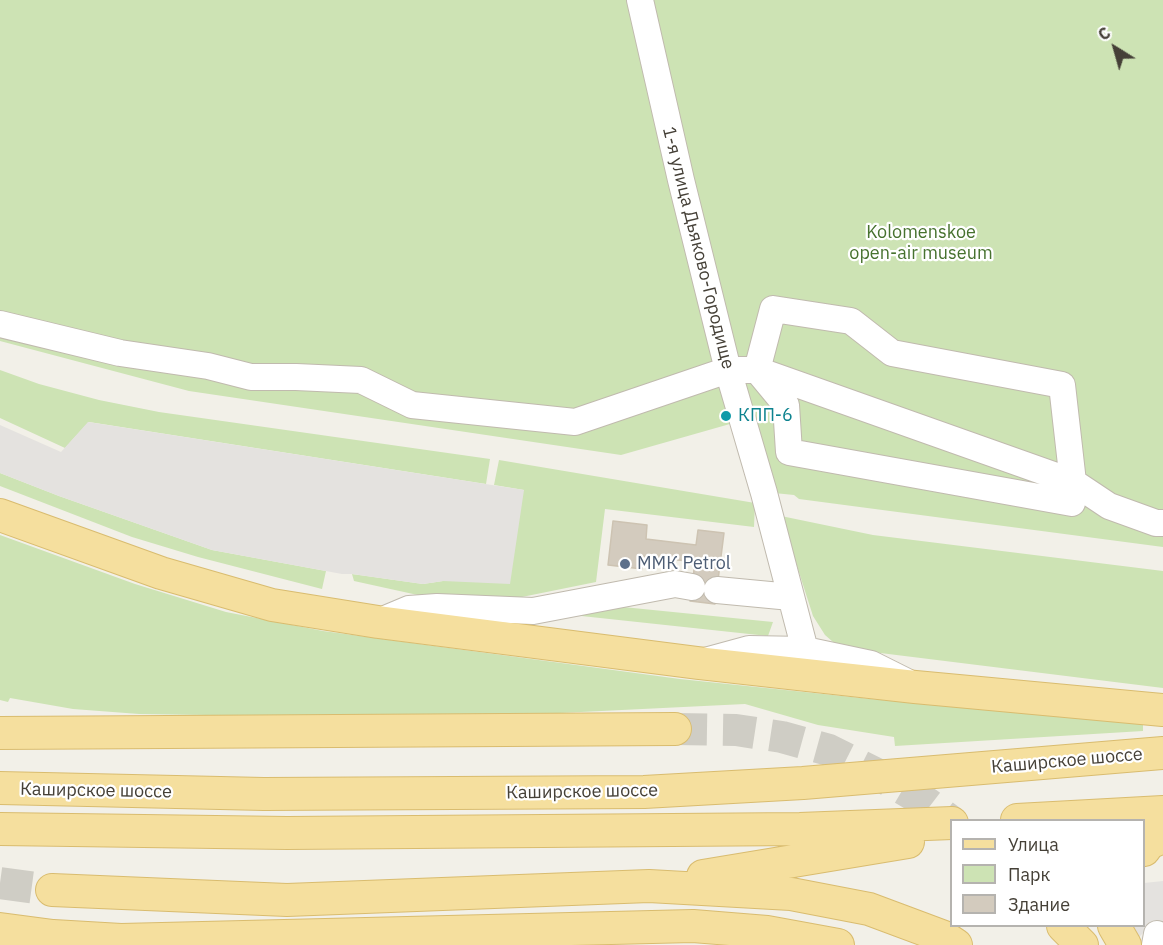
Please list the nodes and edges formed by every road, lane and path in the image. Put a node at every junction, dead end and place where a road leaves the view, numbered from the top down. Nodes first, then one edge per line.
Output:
1 (640, 0) edge
2 (0, 324) edge
3 (728, 370) junction
4 (757, 370) junction
5 (1073, 482) junction
6 (0, 515) edge
7 (1163, 523) edge
8 (692, 587) dead end
9 (717, 590) dead end
10 (791, 597) junction
11 (378, 622) junction
12 (805, 650) junction
13 (698, 663) junction
14 (915, 687) junction
15 (0, 710) edge
16 (1163, 710) edge
17 (675, 729) tunnel mouth
18 (0, 733) edge
19 (86, 734) junction
20 (1163, 753) edge
21 (0, 789) edge
22 (1163, 812) edge
23 (1045, 819) edge
24 (950, 823) edge
25 (0, 830) edge
26 (950, 835) edge
27 (1163, 837) edge
28 (1145, 848) edge
29 (649, 886) junction
30 (52, 890) tunnel mouth
31 (1064, 927) edge
32 (1115, 927) edge
33 (0, 929) edge
34 (838, 945) edge
35 (956, 945) edge
36 (1082, 945) edge
37 (1125, 945) edge

1 - 3 street, 1-я улица Дьяково-Городище
2 - 3 street
3 - 4 street
3 - 10 street, 1-я улица Дьяково-Городище
4 - 5 street
4 - 5 street
4 - 5 street
5 - 7 street
6 - 11 main road
8 - 11 street
9 - 10 street
10 - 12 street, 1-я улица Дьяково-Городище
11 - 13 main road
12 - 13 street
12 - 14 street
13 - 14 main road
14 - 16 main road
15 - 19 main road
17 - 19 main road
18 - 19 main road
20 - 21 main road, Каширское шоссе
22 - 23 main road
24 - 25 main road, Каширское шоссе
26 - 29 main road
27 - 28 main road
29 - 30 main road
29 - 35 main road
31 - 36 main road
32 - 37 main road
33 - 34 main road

